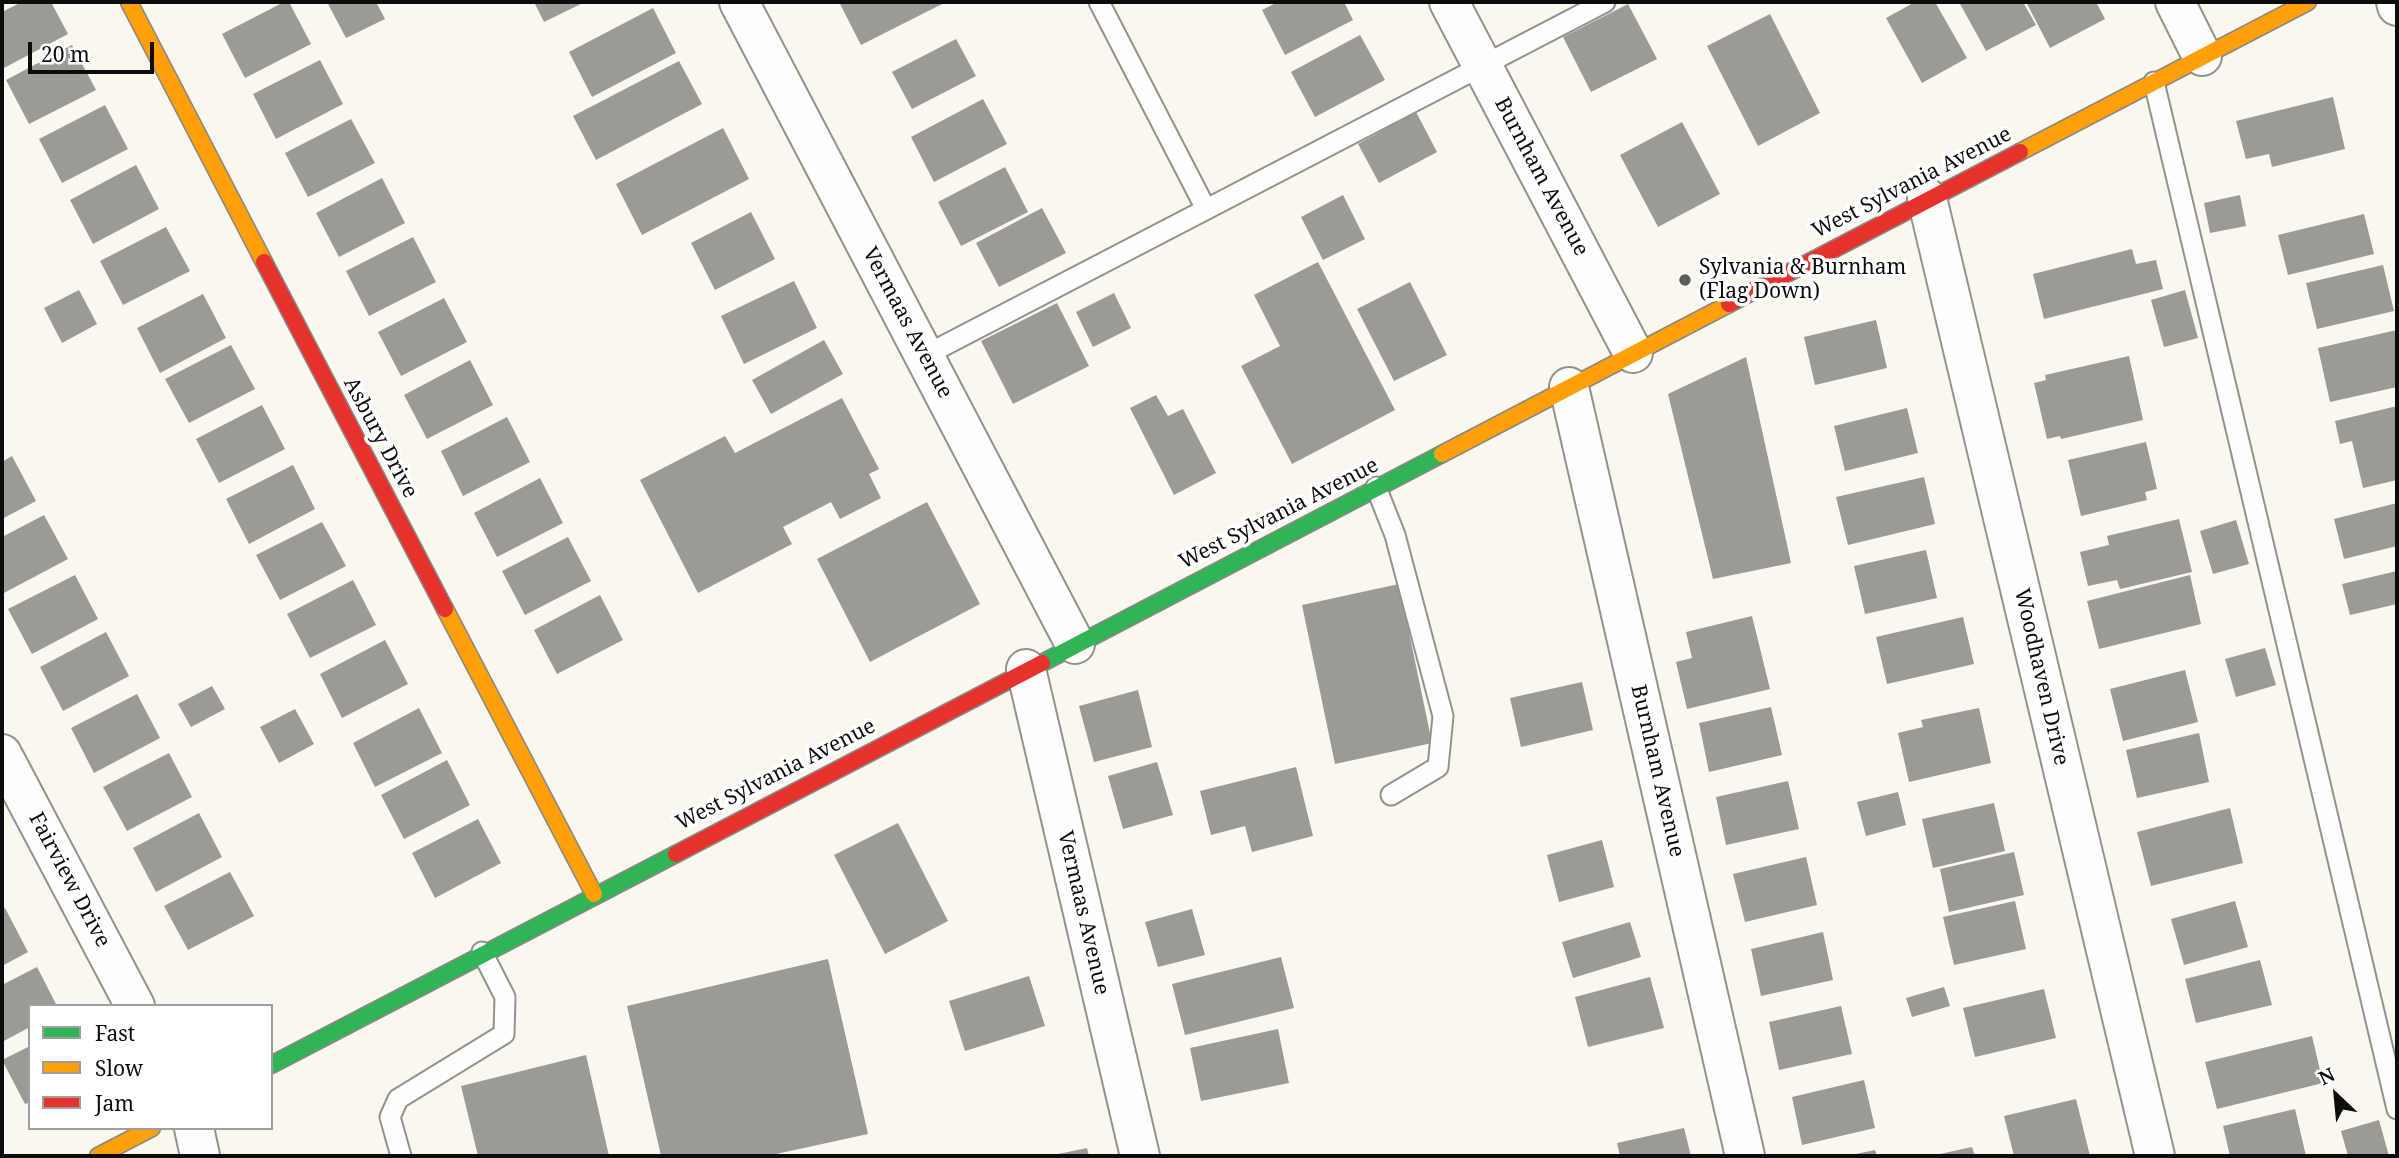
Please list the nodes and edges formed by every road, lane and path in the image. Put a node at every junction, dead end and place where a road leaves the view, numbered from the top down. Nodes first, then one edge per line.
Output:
1 (129, 2) edge
2 (739, 2) edge
3 (1099, 2) edge
4 (1449, 2) edge
5 (1605, 2) edge
6 (2175, 2) edge
7 (2308, 2) edge
8 (2202, 56) junction
9 (1482, 66) junction
10 (2154, 82) junction
11 (1927, 198) junction
12 (1206, 209) junction
13 (1633, 353) junction
14 (924, 356) junction
15 (1569, 387) junction
16 (1376, 488) junction
17 (1075, 644) junction
18 (1026, 669) junction
19 (2, 754) edge
20 (1391, 795) dead end
21 (594, 894) junction
22 (482, 952) junction
23 (134, 1004) edge
24 (273, 1064) edge
25 (2397, 1109) edge
26 (148, 1130) edge
27 (194, 1130) edge
28 (97, 1156) edge
29 (200, 1156) edge
30 (401, 1156) edge
31 (1140, 1156) edge
32 (1745, 1156) edge
33 (2155, 1156) edge

1 - 21 main road, Asbury Drive
2 - 14 street, Vermaas Avenue
3 - 12 lane
4 - 9 street, Burnham Avenue
5 - 9 lane
6 - 8 street
7 - 8 main road, West Sylvania Avenue
8 - 10 main road, West Sylvania Avenue
9 - 12 lane
9 - 13 street, Burnham Avenue
10 - 11 main road, West Sylvania Avenue
10 - 25 lane
11 - 13 main road, West Sylvania Avenue
11 - 33 street, Woodhaven Drive
12 - 14 lane
13 - 15 main road, West Sylvania Avenue
14 - 17 street, Vermaas Avenue
15 - 16 main road, West Sylvania Avenue
15 - 32 street, Burnham Avenue
16 - 17 main road, West Sylvania Avenue
16 - 20 lane
17 - 18 main road, West Sylvania Avenue
18 - 21 main road, West Sylvania Avenue
18 - 31 street, Vermaas Avenue
19 - 23 street, Fairview Drive
21 - 22 main road, West Sylvania Avenue
22 - 24 main road, West Sylvania Avenue
22 - 30 lane
26 - 28 main road
27 - 29 street

